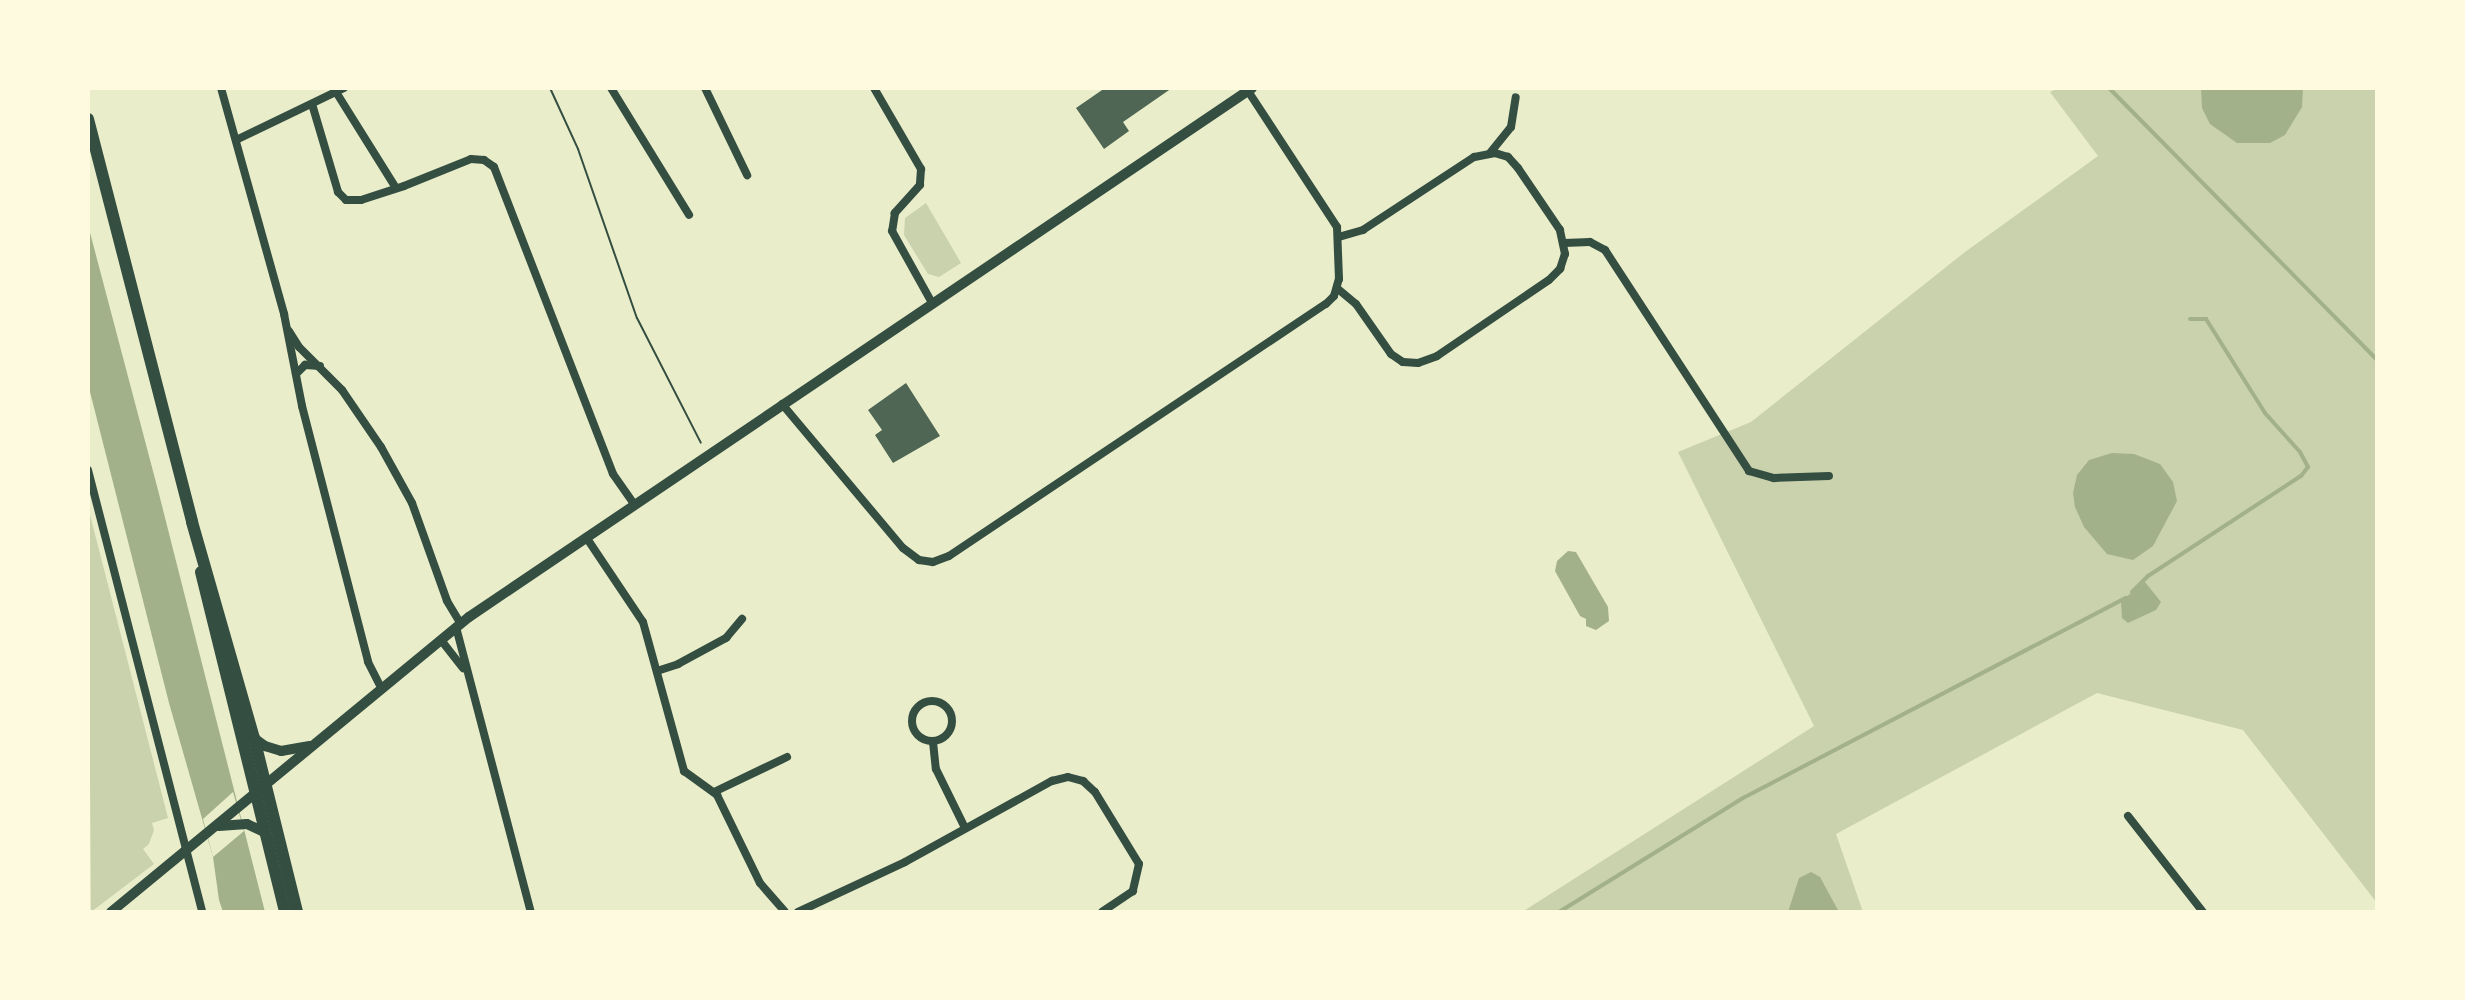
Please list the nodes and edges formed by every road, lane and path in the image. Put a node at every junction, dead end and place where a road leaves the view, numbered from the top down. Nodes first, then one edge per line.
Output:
1 (221, 88) edge
2 (550, 88) edge
3 (611, 88) edge
4 (705, 88) edge
5 (874, 88) edge
6 (340, 90) edge
7 (1250, 90) edge
8 (1516, 97) dead end
9 (312, 104) junction
10 (88, 119) edge
11 (236, 140) junction
12 (1490, 153) junction
13 (747, 175) dead end
14 (396, 188) junction
15 (689, 215) dead end
16 (1339, 237) junction
17 (1564, 243) junction
18 (1338, 289) junction
19 (932, 303) junction
20 (284, 314) junction
21 (321, 366) junction
22 (296, 374) junction
23 (782, 404) junction
24 (708, 454) junction
25 (88, 470) edge
26 (1829, 476) dead end
27 (634, 504) junction
28 (192, 522) junction
29 (586, 537) junction
30 (742, 619) dead end
31 (458, 625) junction
32 (441, 640) junction
33 (657, 671) junction
34 (466, 672) junction
35 (382, 689) junction
36 (254, 738) junction
37 (933, 742) junction
38 (315, 744) junction
39 (787, 757) dead end
40 (261, 788) junction
41 (714, 792) junction
42 (2128, 816) dead end
43 (217, 827) junction
44 (965, 828) junction
45 (266, 833) junction
46 (190, 849) junction
47 (111, 912) edge
48 (202, 912) edge
49 (285, 912) edge
50 (297, 912) edge
51 (531, 912) edge
52 (785, 912) edge
53 (798, 912) edge
54 (1102, 912) edge
55 (2203, 912) edge

1 - 11 street
2 - 24 path
3 - 15 street
4 - 13 street
5 - 19 street
6 - 9 street
6 - 14 street
7 - 16 street
7 - 19 street
8 - 12 street
9 - 11 street
9 - 14 street
10 - 28 main road
11 - 20 street
12 - 16 street
12 - 17 street
14 - 27 street
16 - 18 street
17 - 18 street
17 - 26 street
18 - 23 street
19 - 23 street
20 - 21 street
20 - 22 street
21 - 22 street
21 - 31 street
22 - 35 street
23 - 24 street
24 - 27 street
25 - 46 street
27 - 29 street
28 - 36 main road
28 - 40 main road
29 - 31 street
29 - 33 street
30 - 33 street
31 - 32 street
31 - 34 street
32 - 34 street
32 - 35 street
33 - 41 street
34 - 51 street
35 - 38 street
36 - 38 street
36 - 40 main road
37 - 37 street
37 - 44 street
38 - 40 street
39 - 41 street
40 - 43 street
40 - 45 main road
40 - 50 main road
41 - 52 street
42 - 55 street
43 - 45 street
43 - 46 street
44 - 53 street
44 - 54 street
45 - 49 main road
46 - 47 street
46 - 48 street

